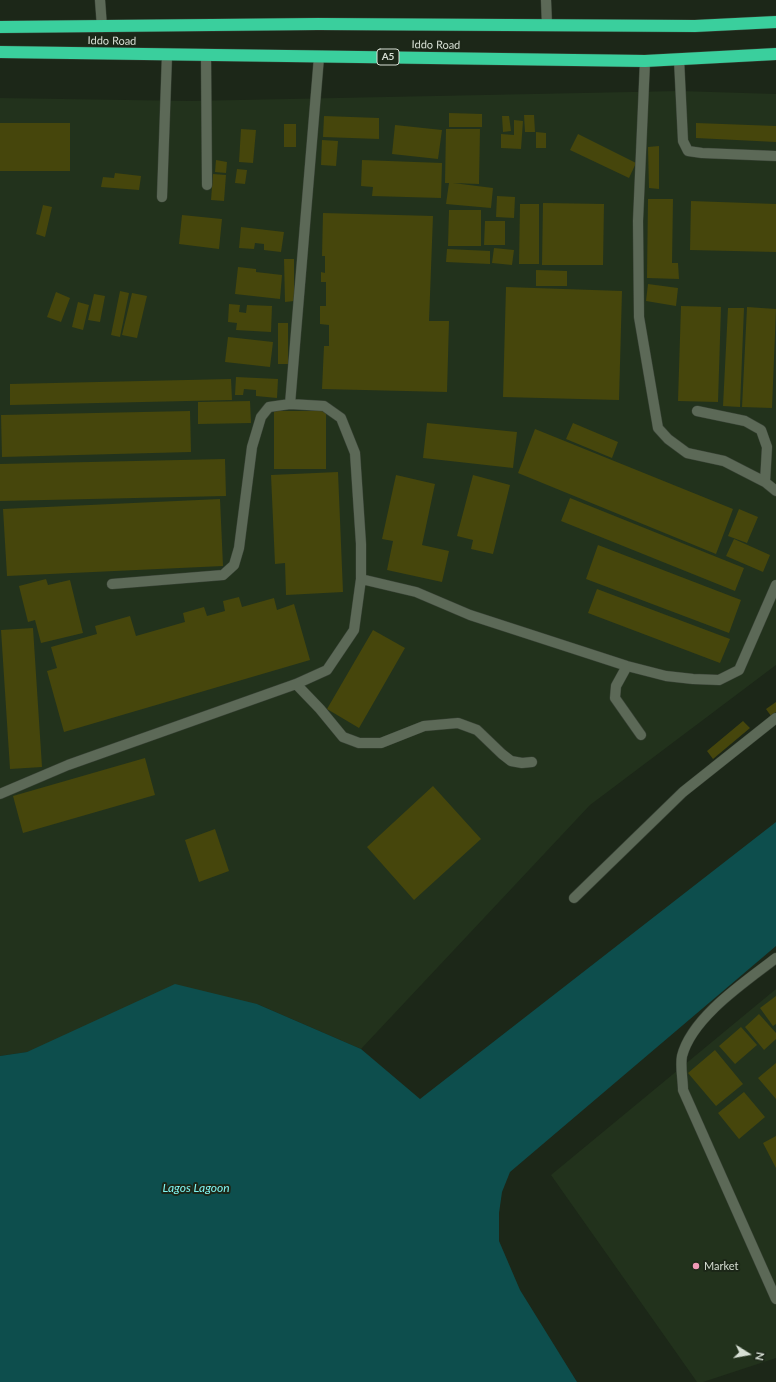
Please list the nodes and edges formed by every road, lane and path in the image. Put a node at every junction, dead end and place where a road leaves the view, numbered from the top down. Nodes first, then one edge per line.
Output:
1 (100, 0) edge
2 (546, 0) edge
3 (776, 22) edge
4 (547, 25) junction
5 (0, 27) edge
6 (102, 27) junction
7 (0, 52) edge
8 (776, 54) edge
9 (166, 55) junction
10 (206, 55) junction
11 (319, 57) junction
12 (679, 59) junction
13 (645, 61) junction
14 (776, 156) edge
15 (207, 185) dead end
16 (162, 197) dead end
17 (290, 404) junction
18 (697, 411) dead end
19 (765, 482) junction
20 (776, 491) edge
21 (361, 579) junction
22 (112, 584) dead end
23 (776, 585) edge
24 (628, 666) junction
25 (296, 684) junction
26 (776, 718) edge
27 (641, 735) dead end
28 (532, 762) dead end
29 (0, 794) edge
30 (574, 898) dead end
31 (776, 958) edge
32 (776, 1299) edge

1 - 6 street
2 - 4 street
3 - 4 highway, Iddo Road
4 - 6 highway, Iddo Road
5 - 6 highway, Iddo Road
7 - 9 highway, Iddo Road / A5
8 - 12 highway, Iddo Road / A5
9 - 10 highway, Iddo Road / A5
9 - 16 street
10 - 11 highway, Iddo Road / A5
10 - 15 street
11 - 13 highway, Iddo Road / A5
11 - 17 street
12 - 13 highway, Iddo Road / A5
12 - 14 street
13 - 19 street
17 - 21 street
17 - 22 street
18 - 19 street
19 - 20 street
21 - 24 street
21 - 25 street
23 - 24 street
24 - 27 street
25 - 28 street
25 - 29 street
26 - 30 street
31 - 32 street

